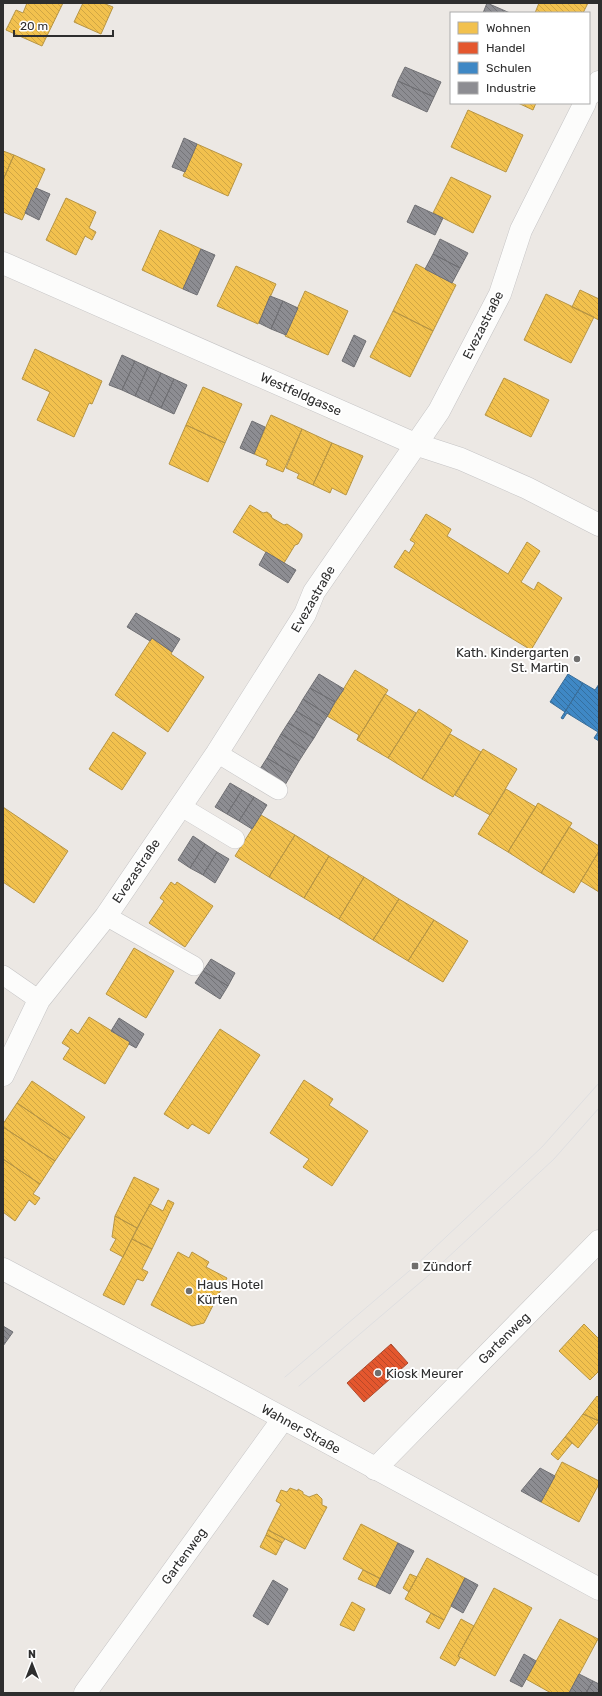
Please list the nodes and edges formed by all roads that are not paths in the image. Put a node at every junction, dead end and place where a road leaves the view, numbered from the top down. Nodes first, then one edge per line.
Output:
1 (599, 82) edge
2 (590, 95) edge
3 (584, 104) edge
4 (3, 263) edge
5 (415, 444) junction
6 (599, 525) edge
7 (216, 753) junction
8 (278, 790) dead end
9 (180, 806) junction
10 (235, 839) dead end
11 (106, 916) junction
12 (194, 966) dead end
13 (3, 975) edge
14 (39, 1000) junction
15 (3, 1075) edge
16 (599, 1241) edge
17 (3, 1269) edge
18 (284, 1419) junction
19 (375, 1469) junction
20 (599, 1589) edge
21 (85, 1693) edge

1 - 2 street
3 - 5 street, Evezastraße
4 - 5 street, Westfeldgasse
5 - 6 street, Westfeldgasse
5 - 7 street, Evezastraße
7 - 8 lane
7 - 9 street, Evezastraße
9 - 10 lane
9 - 11 street, Evezastraße
11 - 12 lane
11 - 14 street, Evezastraße
13 - 14 lane
14 - 15 street, Evezastraße
16 - 19 street, Gartenweg
17 - 18 street, Wahner Straße
18 - 19 street, Wahner Straße
18 - 21 street, Gartenweg
19 - 20 street, Wahner Straße

